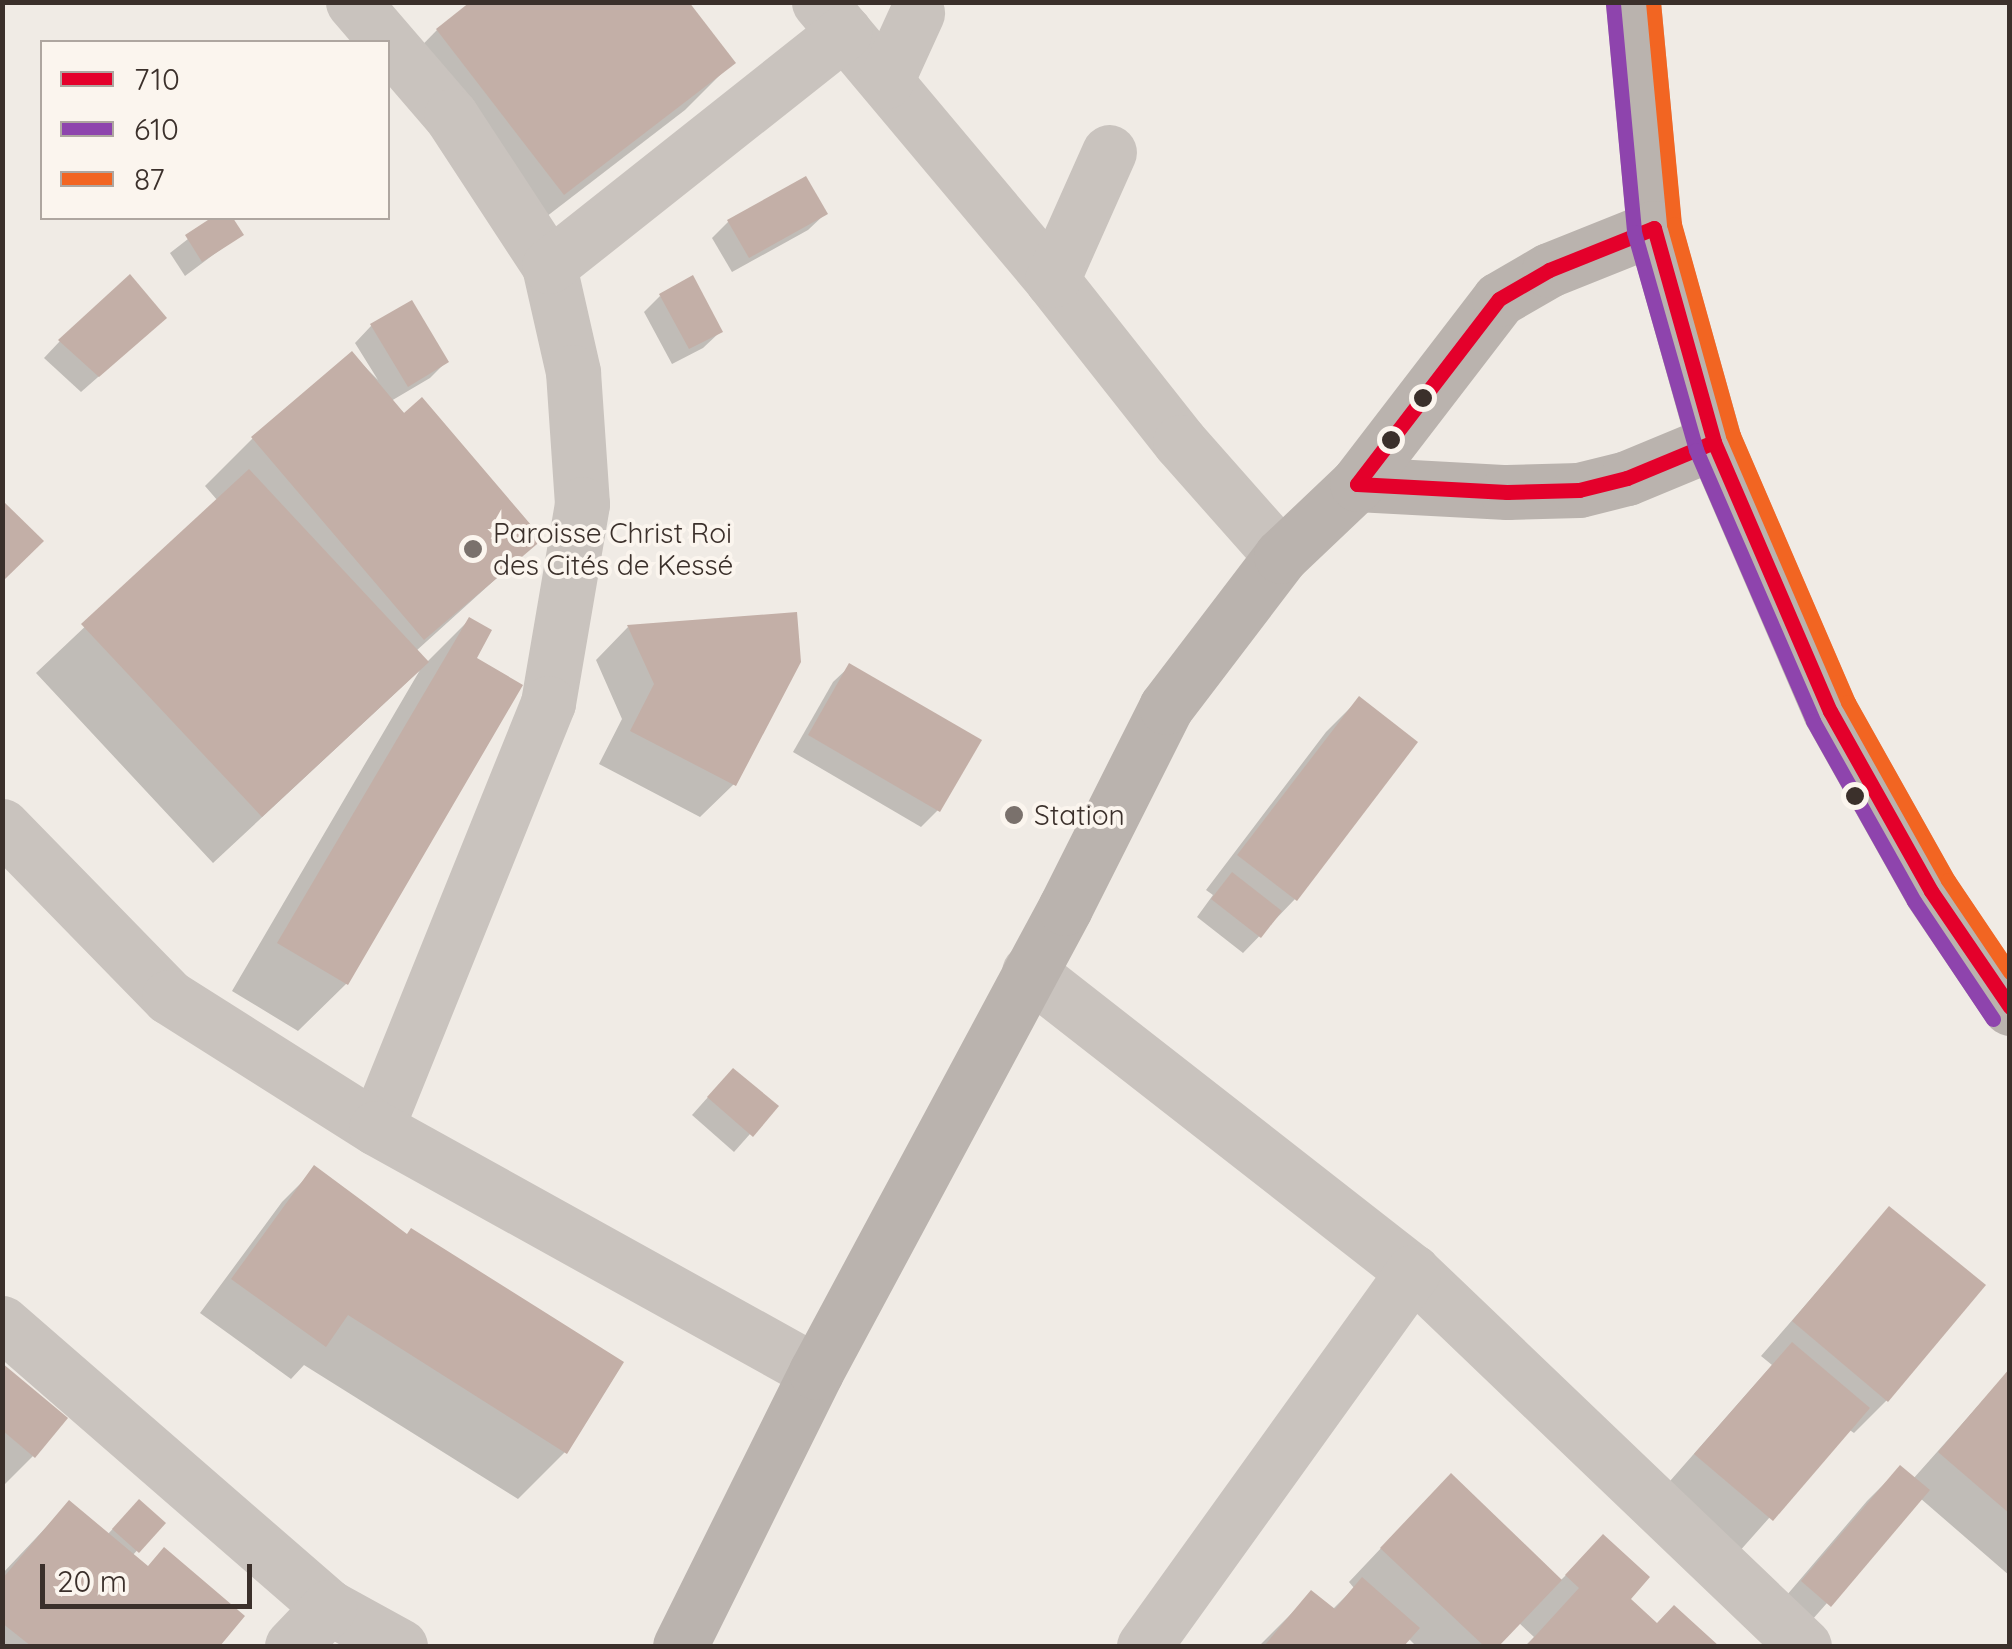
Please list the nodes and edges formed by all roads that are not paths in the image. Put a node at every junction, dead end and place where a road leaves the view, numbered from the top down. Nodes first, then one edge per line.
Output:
1 (354, 2) edge
2 (1633, 2) edge
3 (917, 13) dead end
4 (832, 17) edge
5 (386, 40) edge
6 (390, 44) edge
7 (886, 81) junction
8 (1109, 152) dead end
9 (1654, 228) junction
10 (549, 266) junction
11 (1052, 280) junction
12 (1714, 442) junction
13 (1357, 484) junction
14 (1280, 556) junction
15 (2, 826) edge
16 (1029, 972) junction
17 (2010, 1008) edge
18 (376, 1128) junction
19 (1413, 1272) junction
20 (2, 1323) edge
21 (816, 1372) junction
22 (330, 1607) junction
23 (292, 1646) edge
24 (400, 1646) edge
25 (680, 1646) edge
26 (1144, 1646) edge
27 (1804, 1646) edge

1 - 5 street
2 - 9 street
3 - 7 street
4 - 7 street
4 - 10 street
6 - 10 street
7 - 11 street
8 - 11 street
9 - 12 street
9 - 13 street
10 - 18 street
11 - 14 street
12 - 13 street
12 - 17 street
13 - 14 street
14 - 16 street
15 - 18 street
16 - 19 street
16 - 21 street
18 - 21 street
19 - 26 street
19 - 27 street
20 - 22 street
21 - 25 street
22 - 23 street
22 - 24 street

